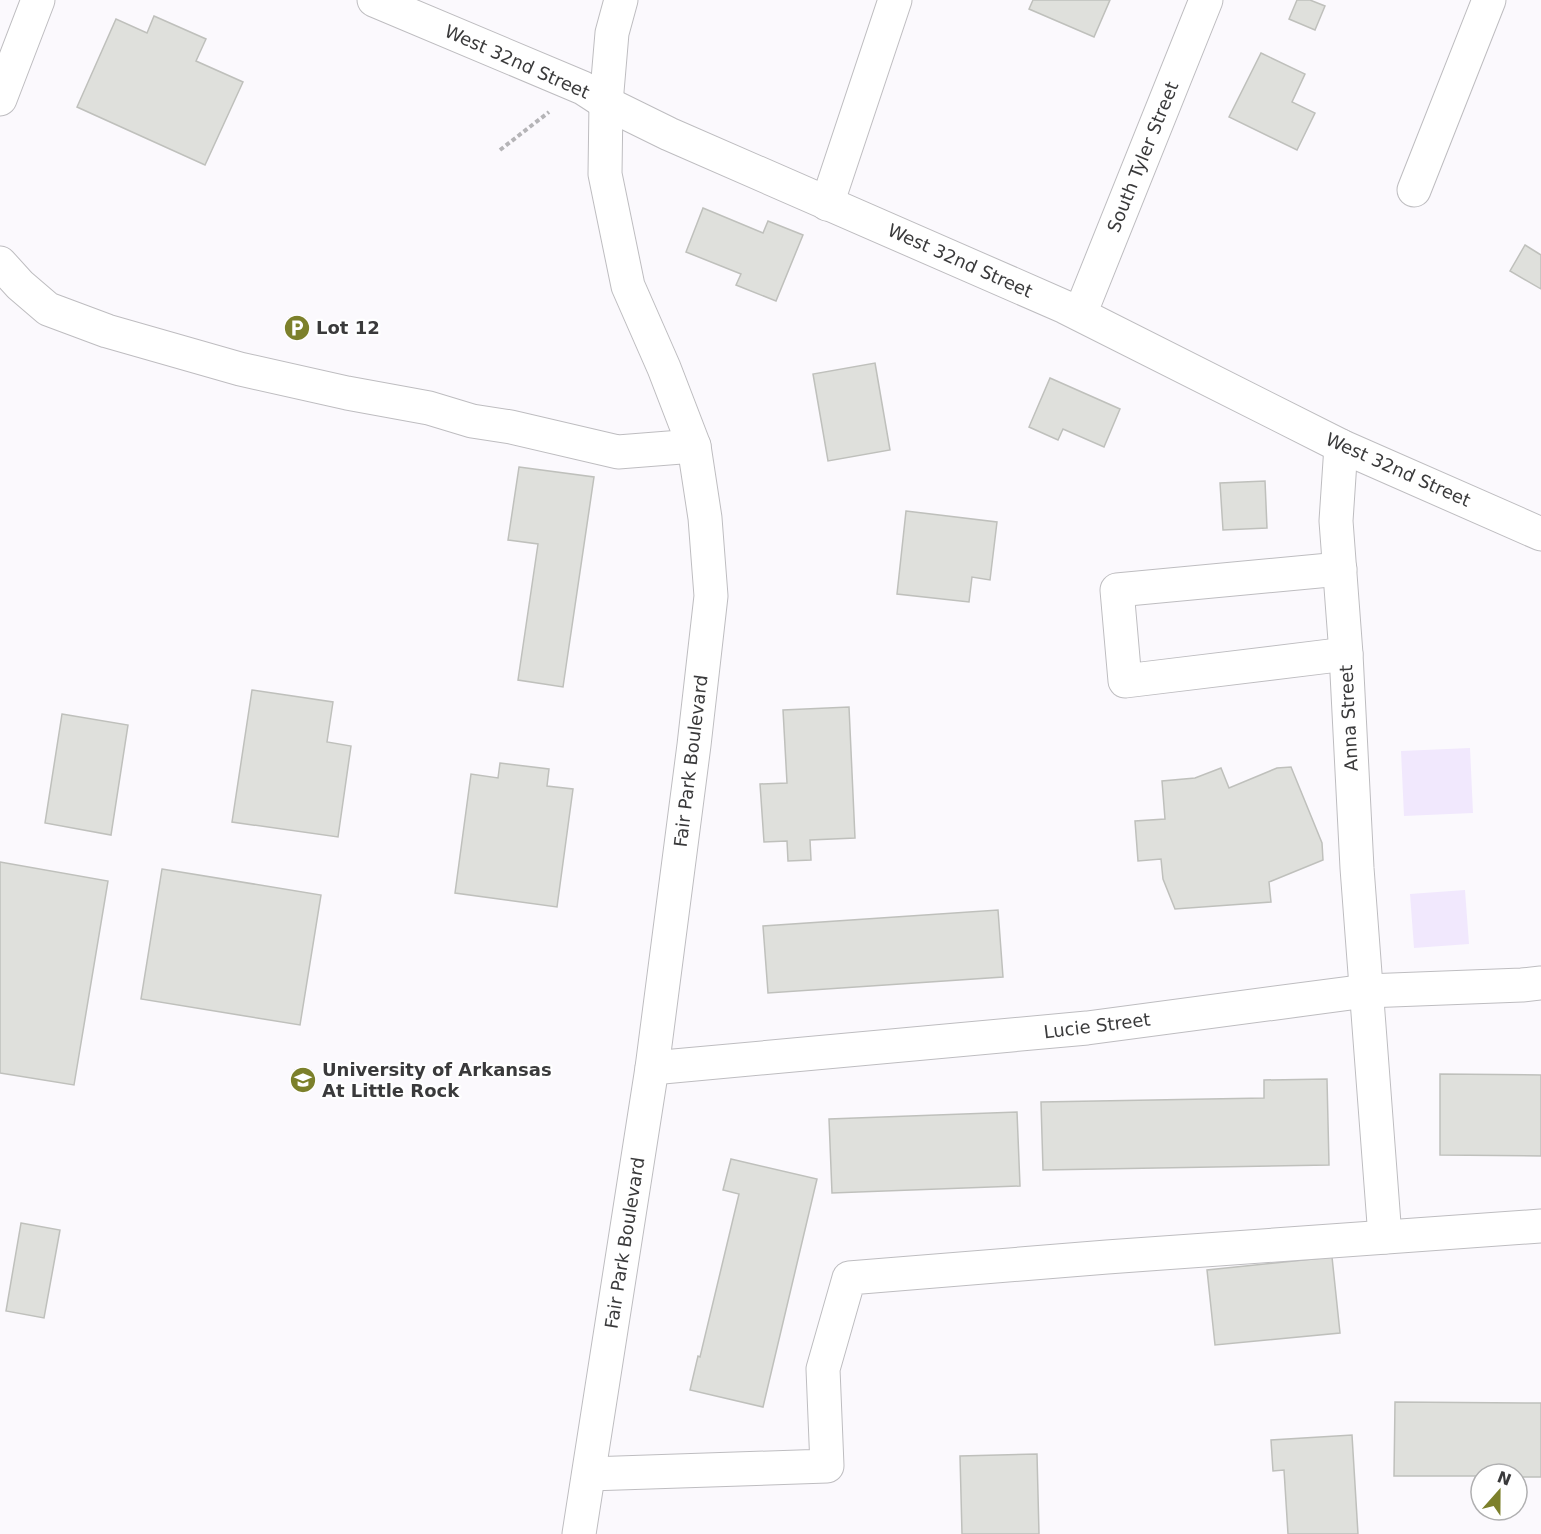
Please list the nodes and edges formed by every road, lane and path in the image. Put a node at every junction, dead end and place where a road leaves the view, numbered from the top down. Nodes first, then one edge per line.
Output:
1 (38, 0) edge
2 (374, 0) edge
3 (621, 0) edge
4 (895, 0) edge
5 (1206, 0) edge
6 (1489, 0) edge
7 (0, 99) edge
8 (606, 103) junction
9 (550, 111) dead end
10 (500, 150) dead end
11 (1414, 190) dead end
12 (827, 204) junction
13 (0, 263) edge
14 (1080, 314) junction
15 (694, 446) junction
16 (1341, 446) junction
17 (1541, 534) edge
18 (1340, 569) junction
19 (1346, 654) junction
20 (1541, 983) edge
21 (1366, 991) junction
22 (652, 1068) junction
23 (1541, 1226) edge
24 (1385, 1237) junction
25 (589, 1474) junction
26 (579, 1534) edge

1 - 7 street
2 - 8 street, West 32nd Street
3 - 8 street, Fair Park Boulevard
4 - 12 street
5 - 14 street, South Tyler Street
6 - 11 street
8 - 12 street, West 32nd Street
8 - 15 street, Fair Park Boulevard
9 - 10 path
12 - 14 street, West 32nd Street
13 - 15 street
14 - 16 street, West 32nd Street
15 - 22 street, Fair Park Boulevard
16 - 17 street, West 32nd Street
16 - 18 street, Anna Street
18 - 19 street, Anna Street
18 - 19 street
19 - 21 street, Anna Street
20 - 21 street, Lucie Street
21 - 22 street, Lucie Street
21 - 24 street, Anna Street
22 - 25 street, Fair Park Boulevard
23 - 24 street
24 - 25 street
25 - 26 street, Fair Park Boulevard

